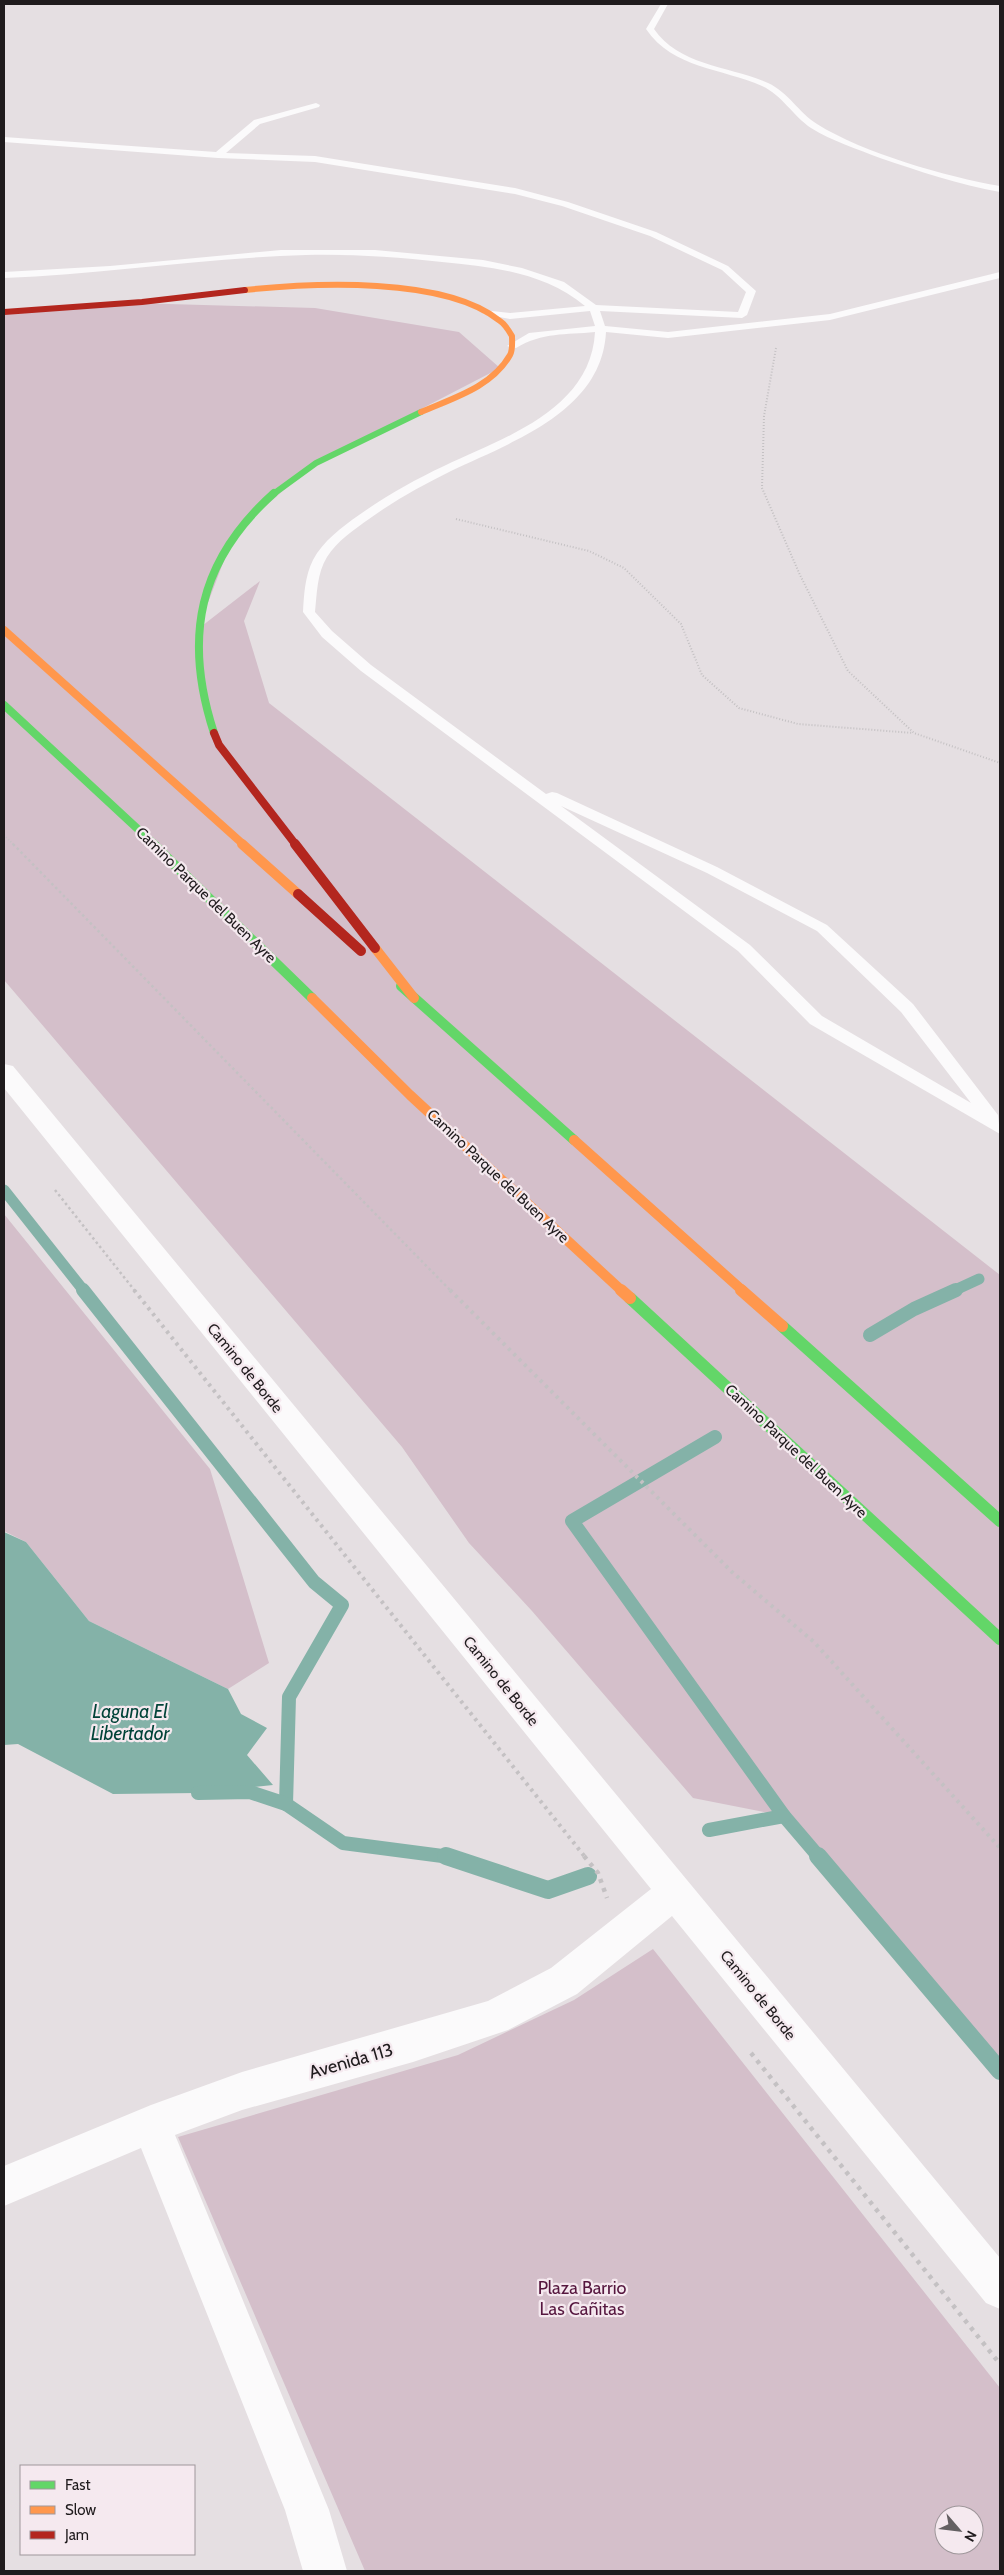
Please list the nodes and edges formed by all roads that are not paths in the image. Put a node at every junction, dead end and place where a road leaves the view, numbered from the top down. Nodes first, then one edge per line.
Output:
1 (664, 4) edge
2 (316, 105) dead end
3 (4, 140) edge
4 (218, 155) junction
5 (1000, 189) edge
6 (4, 275) edge
7 (1000, 275) edge
8 (593, 308) junction
9 (4, 312) edge
10 (487, 312) junction
11 (742, 315) junction
12 (830, 317) junction
13 (602, 329) junction
14 (512, 346) junction
15 (4, 630) edge
16 (4, 704) edge
17 (515, 778) junction
18 (414, 998) junction
19 (4, 1072) edge
20 (999, 1127) edge
21 (1000, 1521) edge
22 (1000, 1639) edge
23 (674, 1892) junction
24 (151, 2124) junction
25 (4, 2186) edge
26 (1000, 2289) edge
27 (325, 2571) edge

1 - 5 lane
2 - 4 lane
3 - 4 lane
4 - 11 lane
6 - 8 lane
7 - 12 lane
8 - 10 lane
8 - 11 lane
8 - 13 lane
9 - 10 highway
10 - 14 highway
11 - 12 lane
12 - 13 lane
13 - 14 lane
13 - 17 lane
14 - 18 highway
15 - 18 highway
16 - 22 highway, Camino Parque del Buen Ayre
17 - 20 lane
17 - 20 lane
18 - 21 highway
19 - 23 street, Camino de Borde
23 - 24 street, Avenida 113
23 - 26 street, Camino de Borde
24 - 25 street, Avenida 113
24 - 27 street

